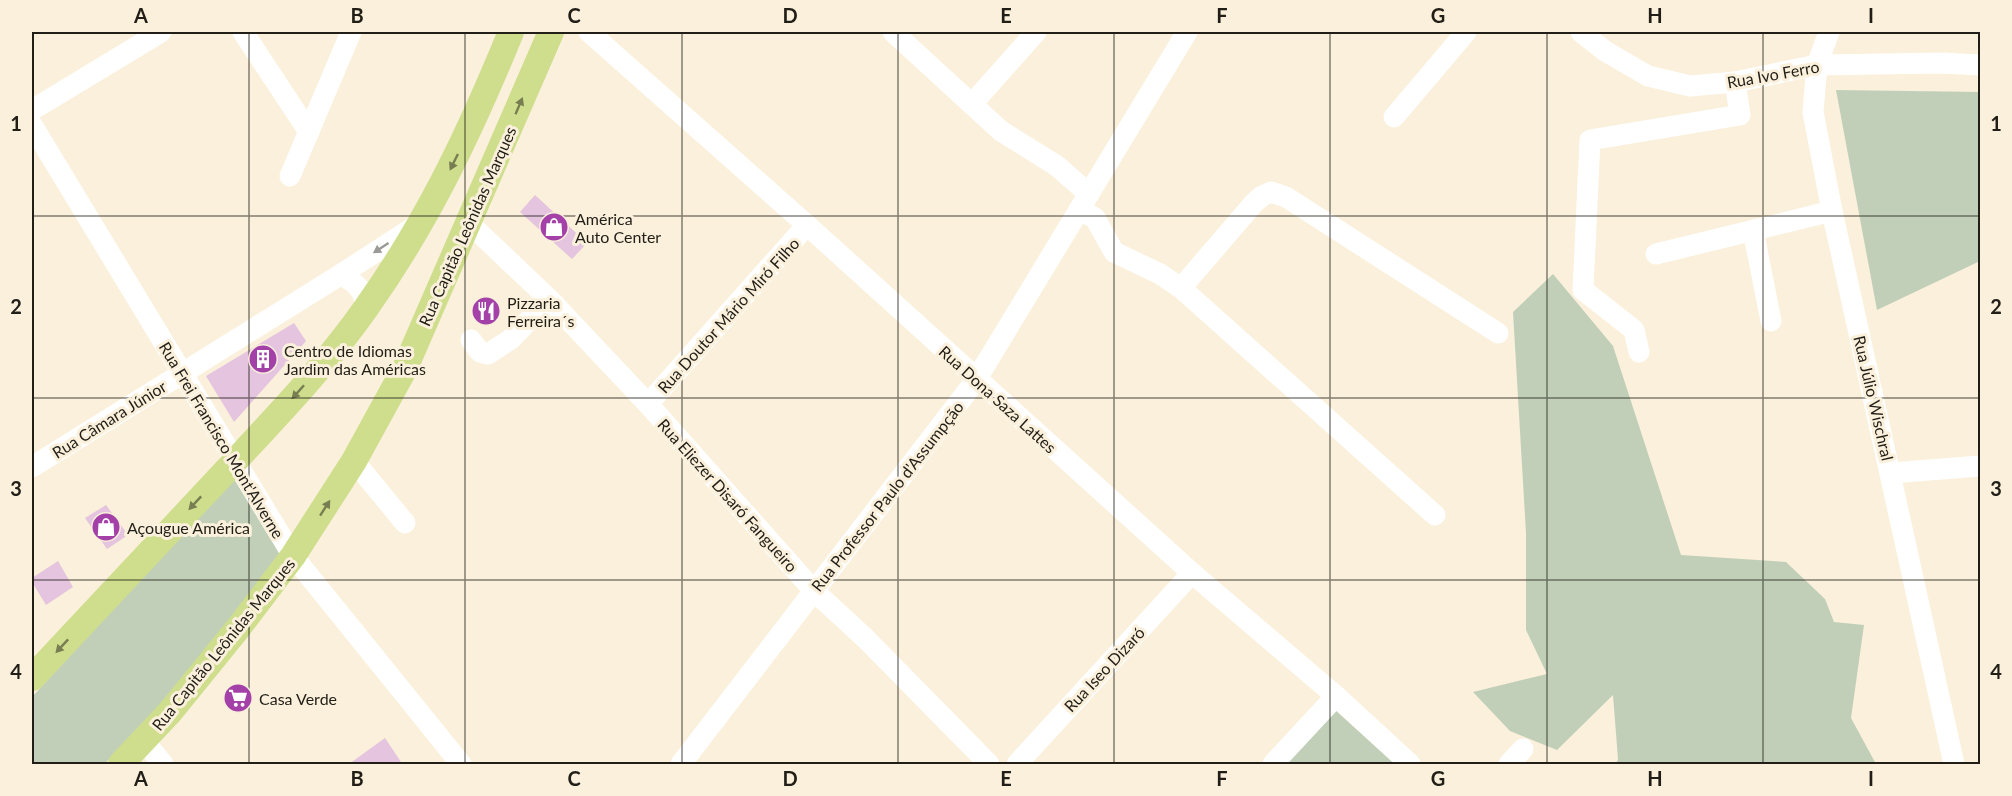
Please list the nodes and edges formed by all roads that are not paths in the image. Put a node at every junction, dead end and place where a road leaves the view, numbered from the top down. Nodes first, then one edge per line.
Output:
1 (161, 32) edge
2 (243, 32) edge
3 (351, 32) edge
4 (510, 32) edge
5 (551, 32) edge
6 (589, 32) edge
7 (893, 32) edge
8 (1036, 32) edge
9 (1187, 32) edge
10 (1466, 32) edge
11 (1581, 32) edge
12 (1829, 32) edge
13 (1817, 65) junction
14 (1980, 65) edge
15 (1735, 82) junction
16 (972, 104) junction
17 (32, 110) edge
18 (1394, 117) dead end
19 (32, 125) edge
20 (309, 132) junction
21 (290, 176) dead end
22 (1084, 202) junction
23 (1832, 210) junction
24 (423, 220) junction
25 (469, 223) junction
26 (807, 225) junction
27 (1753, 230) junction
28 (1656, 254) dead end
29 (340, 275) junction
30 (1181, 288) junction
31 (549, 299) junction
32 (367, 307) junction
33 (1771, 321) dead end
34 (1498, 333) dead end
35 (471, 340) dead end
36 (1639, 352) dead end
37 (182, 373) junction
38 (976, 380) junction
39 (648, 404) junction
40 (235, 461) junction
41 (354, 461) junction
42 (1980, 465) edge
43 (32, 467) edge
44 (1891, 473) junction
45 (1435, 515) dead end
46 (405, 523) dead end
47 (293, 556) junction
48 (1192, 573) junction
49 (814, 591) junction
50 (32, 678) edge
51 (1336, 696) junction
52 (144, 741) junction
53 (121, 765) edge
54 (163, 765) edge
55 (461, 765) edge
56 (681, 765) edge
57 (989, 765) edge
58 (1017, 765) edge
59 (1273, 765) edge
60 (1410, 765) edge
61 (1954, 765) edge

1 - 17 street
2 - 20 street
3 - 20 street
4 -> 24 main road
25 -> 5 main road, Rua Capitão Leônidas Marques
6 - 26 street, Rua Dona Saza Lattes
7 - 16 street
8 - 16 street
9 - 22 street, Rua Professor Paulo d'Assumpção
10 - 18 street
11 - 15 street, Rua Ivo Ferro
12 - 13 street, Rua Júlio Wischral
13 - 14 street, Rua Ivo Ferro
13 - 15 street, Rua Ivo Ferro
13 - 23 street, Rua Júlio Wischral
15 - 36 street
16 - 22 street
19 - 37 street, Rua Frei Francisco Mont'Alverne
20 - 21 street
22 - 30 street
22 - 38 street, Rua Professor Paulo d'Assumpção
23 - 27 street
23 - 44 street, Rua Júlio Wischral
24 -> 29 street, Rua Câmara Júnior
24 - 32 main road
25 - 31 street, Rua Eliezer Disaró Fangueiro
25 - 41 main road, Rua Capitão Leônidas Marques
26 - 38 street, Rua Dona Saza Lattes
26 - 39 street, Rua Doutor Mário Miró Filho
27 - 28 street
27 - 33 street
29 - 32 street
29 - 37 street, Rua Câmara Júnior
30 - 34 street
30 - 45 street
31 - 35 street
31 - 39 street, Rua Eliezer Disaró Fangueiro
32 -> 40 main road
37 - 40 street, Rua Frei Francisco Mont'Alverne
37 - 43 street, Rua Câmara Júnior
38 - 48 street, Rua Dona Saza Lattes
38 - 49 street, Rua Professor Paulo d'Assumpção
39 - 49 street, Rua Eliezer Disaró Fangueiro
40 - 47 street, Rua Frei Francisco Mont'Alverne
40 -> 50 main road
41 - 46 street
47 -> 41 main road, Rua Capitão Leônidas Marques
42 - 44 street
44 - 61 street, Rua Júlio Wischral
47 - 52 main road, Rua Capitão Leônidas Marques
47 - 55 street, Rua Frei Francisco Mont'Alverne
48 - 51 street, Rua Dona Saza Lattes
48 - 58 street, Rua Iseo Dizaró
49 - 56 street, Rua Professor Paulo d'Assumpção
49 - 57 street, Rua Eliezer Disaró Fangueiro
51 - 59 street
51 - 60 street, Rua Dona Saza Lattes
52 - 53 main road, Rua Capitão Leônidas Marques
52 - 54 street

